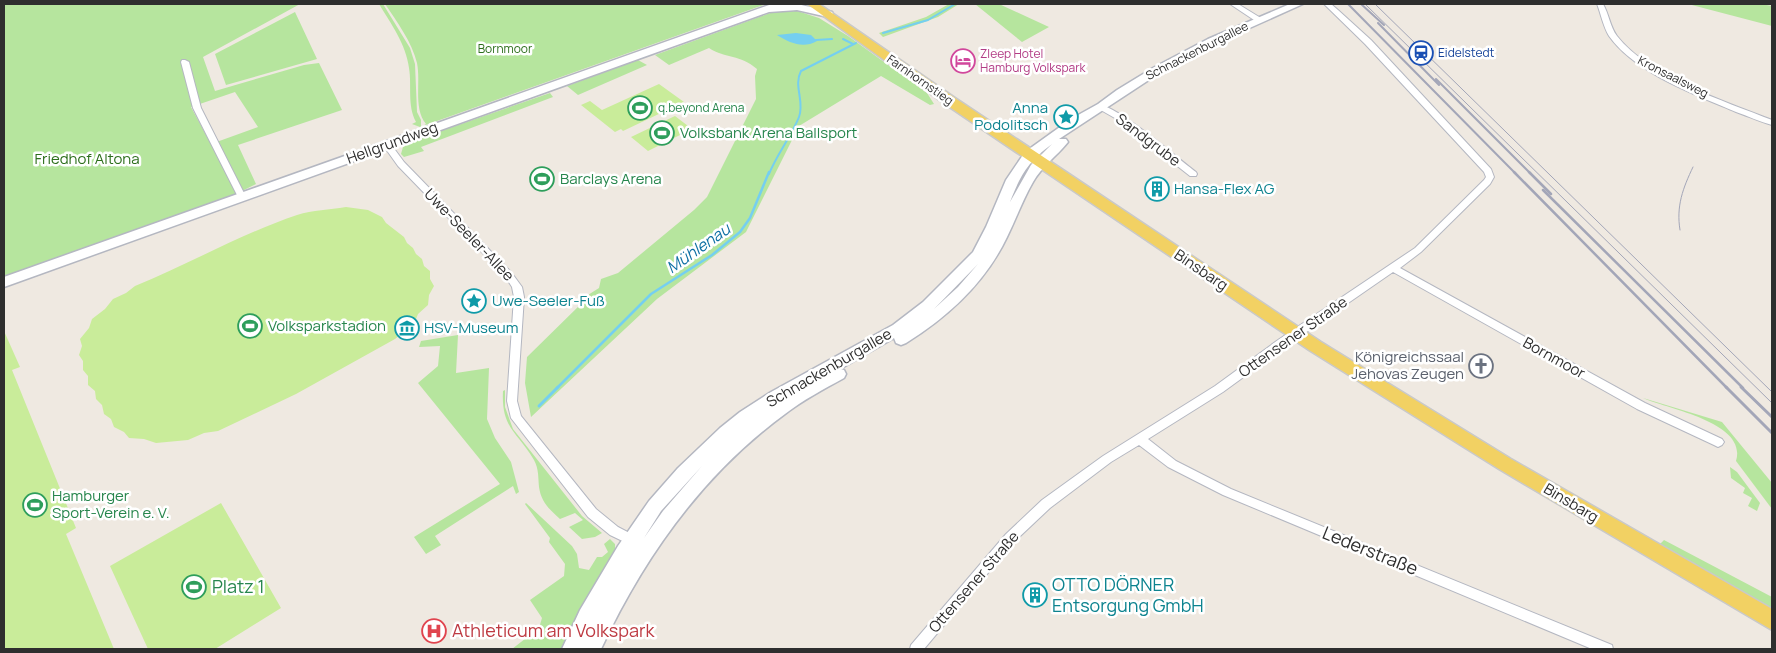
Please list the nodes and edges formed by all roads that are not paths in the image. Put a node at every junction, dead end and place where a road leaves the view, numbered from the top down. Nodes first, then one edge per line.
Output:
1 (781, 4) edge
2 (812, 4) edge
3 (1233, 4) edge
4 (1298, 4) edge
5 (1327, 4) edge
6 (1600, 4) edge
7 (829, 9) edge
8 (765, 10) junction
9 (1260, 20) junction
10 (185, 62) dead end
11 (1102, 107) junction
12 (1772, 123) edge
13 (387, 145) junction
14 (1038, 155) junction
15 (1193, 174) dead end
16 (1060, 176) junction
17 (1027, 178) junction
18 (242, 197) junction
19 (1393, 268) junction
20 (4, 282) edge
21 (1302, 330) junction
22 (1139, 439) junction
23 (1718, 442) dead end
24 (639, 544) junction
25 (1772, 620) edge
26 (572, 649) edge
27 (591, 649) edge
28 (916, 649) edge
29 (1608, 649) edge

1 - 8 street, Hellgrundweg
2 - 7 main road, Farnhornstieg
3 - 9 street
4 - 9 street, Schnackenburgallee
5 - 19 street, Ottensener Straße
6 - 12 street, Kronsaalsweg
7 - 8 street
7 - 14 main road, Farnhornstieg
8 - 13 street, Hellgrundweg
9 - 11 street, Schnackenburgallee
10 - 18 street
11 - 14 street, Schnackenburgallee
11 - 15 street, Sandgrube
13 - 18 street, Hellgrundweg
13 - 24 street, Uwe-Seeler-Allee
14 - 16 main road, Binsbarg
14 - 17 street, Schnackenburgallee
14 - 21 main road, Binsbarg
14 - 24 street, Schnackenburgallee
16 - 17 street
16 - 21 main road, Binsbarg
17 - 24 street, Schnackenburgallee
18 - 20 street, Hellgrundweg
19 - 21 street, Ottensener Straße
19 - 23 street, Bornmoor
21 - 22 street, Ottensener Straße
21 - 25 main road, Binsbarg
22 - 28 street, Ottensener Straße
22 - 29 street, Lederstraße
24 - 26 street, Schnackenburgallee
24 - 27 street, Schnackenburgallee

